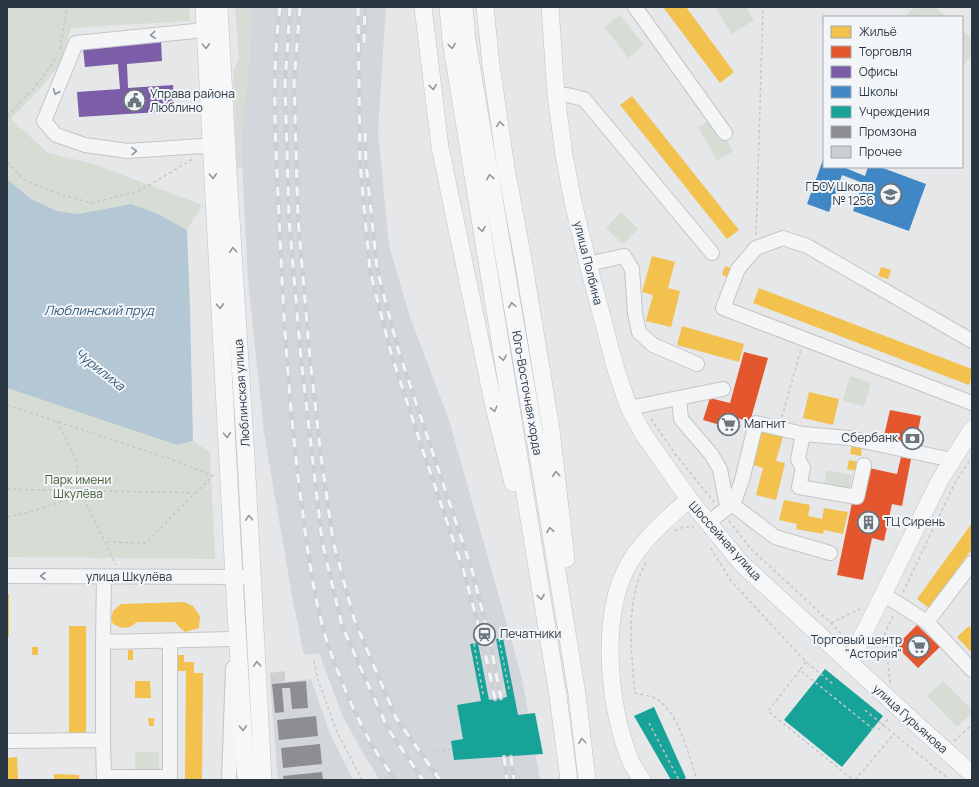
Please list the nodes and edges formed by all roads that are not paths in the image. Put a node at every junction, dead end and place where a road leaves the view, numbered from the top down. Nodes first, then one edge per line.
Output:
1 (204, 7) edge
2 (219, 7) edge
3 (423, 7) edge
4 (448, 7) edge
5 (464, 7) edge
6 (485, 7) edge
7 (550, 7) edge
8 (635, 7) edge
9 (205, 27) junction
10 (556, 95) junction
11 (725, 133) dead end
12 (212, 148) junction
13 (712, 253) dead end
14 (588, 264) junction
15 (972, 341) edge
16 (697, 364) dead end
17 (723, 389) dead end
18 (678, 398) junction
19 (972, 403) edge
20 (637, 406) junction
21 (972, 429) edge
22 (803, 434) junction
23 (952, 460) junction
24 (864, 465) dead end
25 (688, 499) junction
26 (727, 508) junction
27 (703, 525) junction
28 (830, 553) dead end
29 (972, 563) edge
30 (537, 572) junction
31 (7, 576) edge
32 (104, 577) junction
33 (234, 577) junction
34 (252, 577) junction
35 (883, 594) junction
36 (236, 604) junction
37 (927, 622) junction
38 (233, 639) junction
39 (170, 640) junction
40 (103, 642) junction
41 (849, 663) junction
42 (972, 670) edge
43 (577, 694) junction
44 (103, 740) junction
45 (7, 741) edge
46 (972, 774) edge
47 (104, 778) edge
48 (229, 780) edge
49 (246, 780) edge
50 (263, 780) edge
51 (568, 780) edge
52 (587, 780) edge
53 (642, 780) edge

1 - 9 main road, Люблинская улица
34 -> 2 main road, Люблинская улица
3 -> 30 main road
4 -> 30 main road, Юго-Восточная хорда
43 -> 5 main road, Юго-Восточная хорда
43 -> 6 main road
7 - 10 main road, улица Полбина
8 - 11 street
9 -> 12 main road, Люблинская улица
9 -> 12 street
10 - 13 street
10 - 14 main road, улица Полбина
12 -> 33 main road, Люблинская улица
14 - 16 street
14 - 20 main road, улица Полбина
15 - 19 street
17 - 18 street
18 - 20 street
18 - 26 street
20 - 25 main road, улица Полбина
21 - 23 main road
22 - 23 street
22 - 24 street
22 - 26 street
23 - 35 main road
25 - 27 main road, Шоссейная улица
25 - 53 main road, Шоссейная улица
26 - 27 street
26 - 28 street
27 - 41 main road, Шоссейная улица
29 - 37 street
30 -> 51 main road, Юго-Восточная хорда
32 -> 31 street, улица Шкулёва
32 - 33 street, улица Шкулёва
32 - 40 street
33 - 34 street, улица Шкулёва
33 - 36 main road, Люблинская улица
50 -> 34 main road, Люблинская улица
35 - 37 street
35 - 41 main road
36 - 38 street
36 -> 49 main road, Люблинская улица
37 - 42 street
38 - 39 street
38 - 48 street
39 - 40 street
39 - 47 street
40 - 44 street
41 - 46 main road, улица Гурьянова
52 -> 43 main road, Юго-Восточная хорда
44 - 45 street
44 - 47 street

